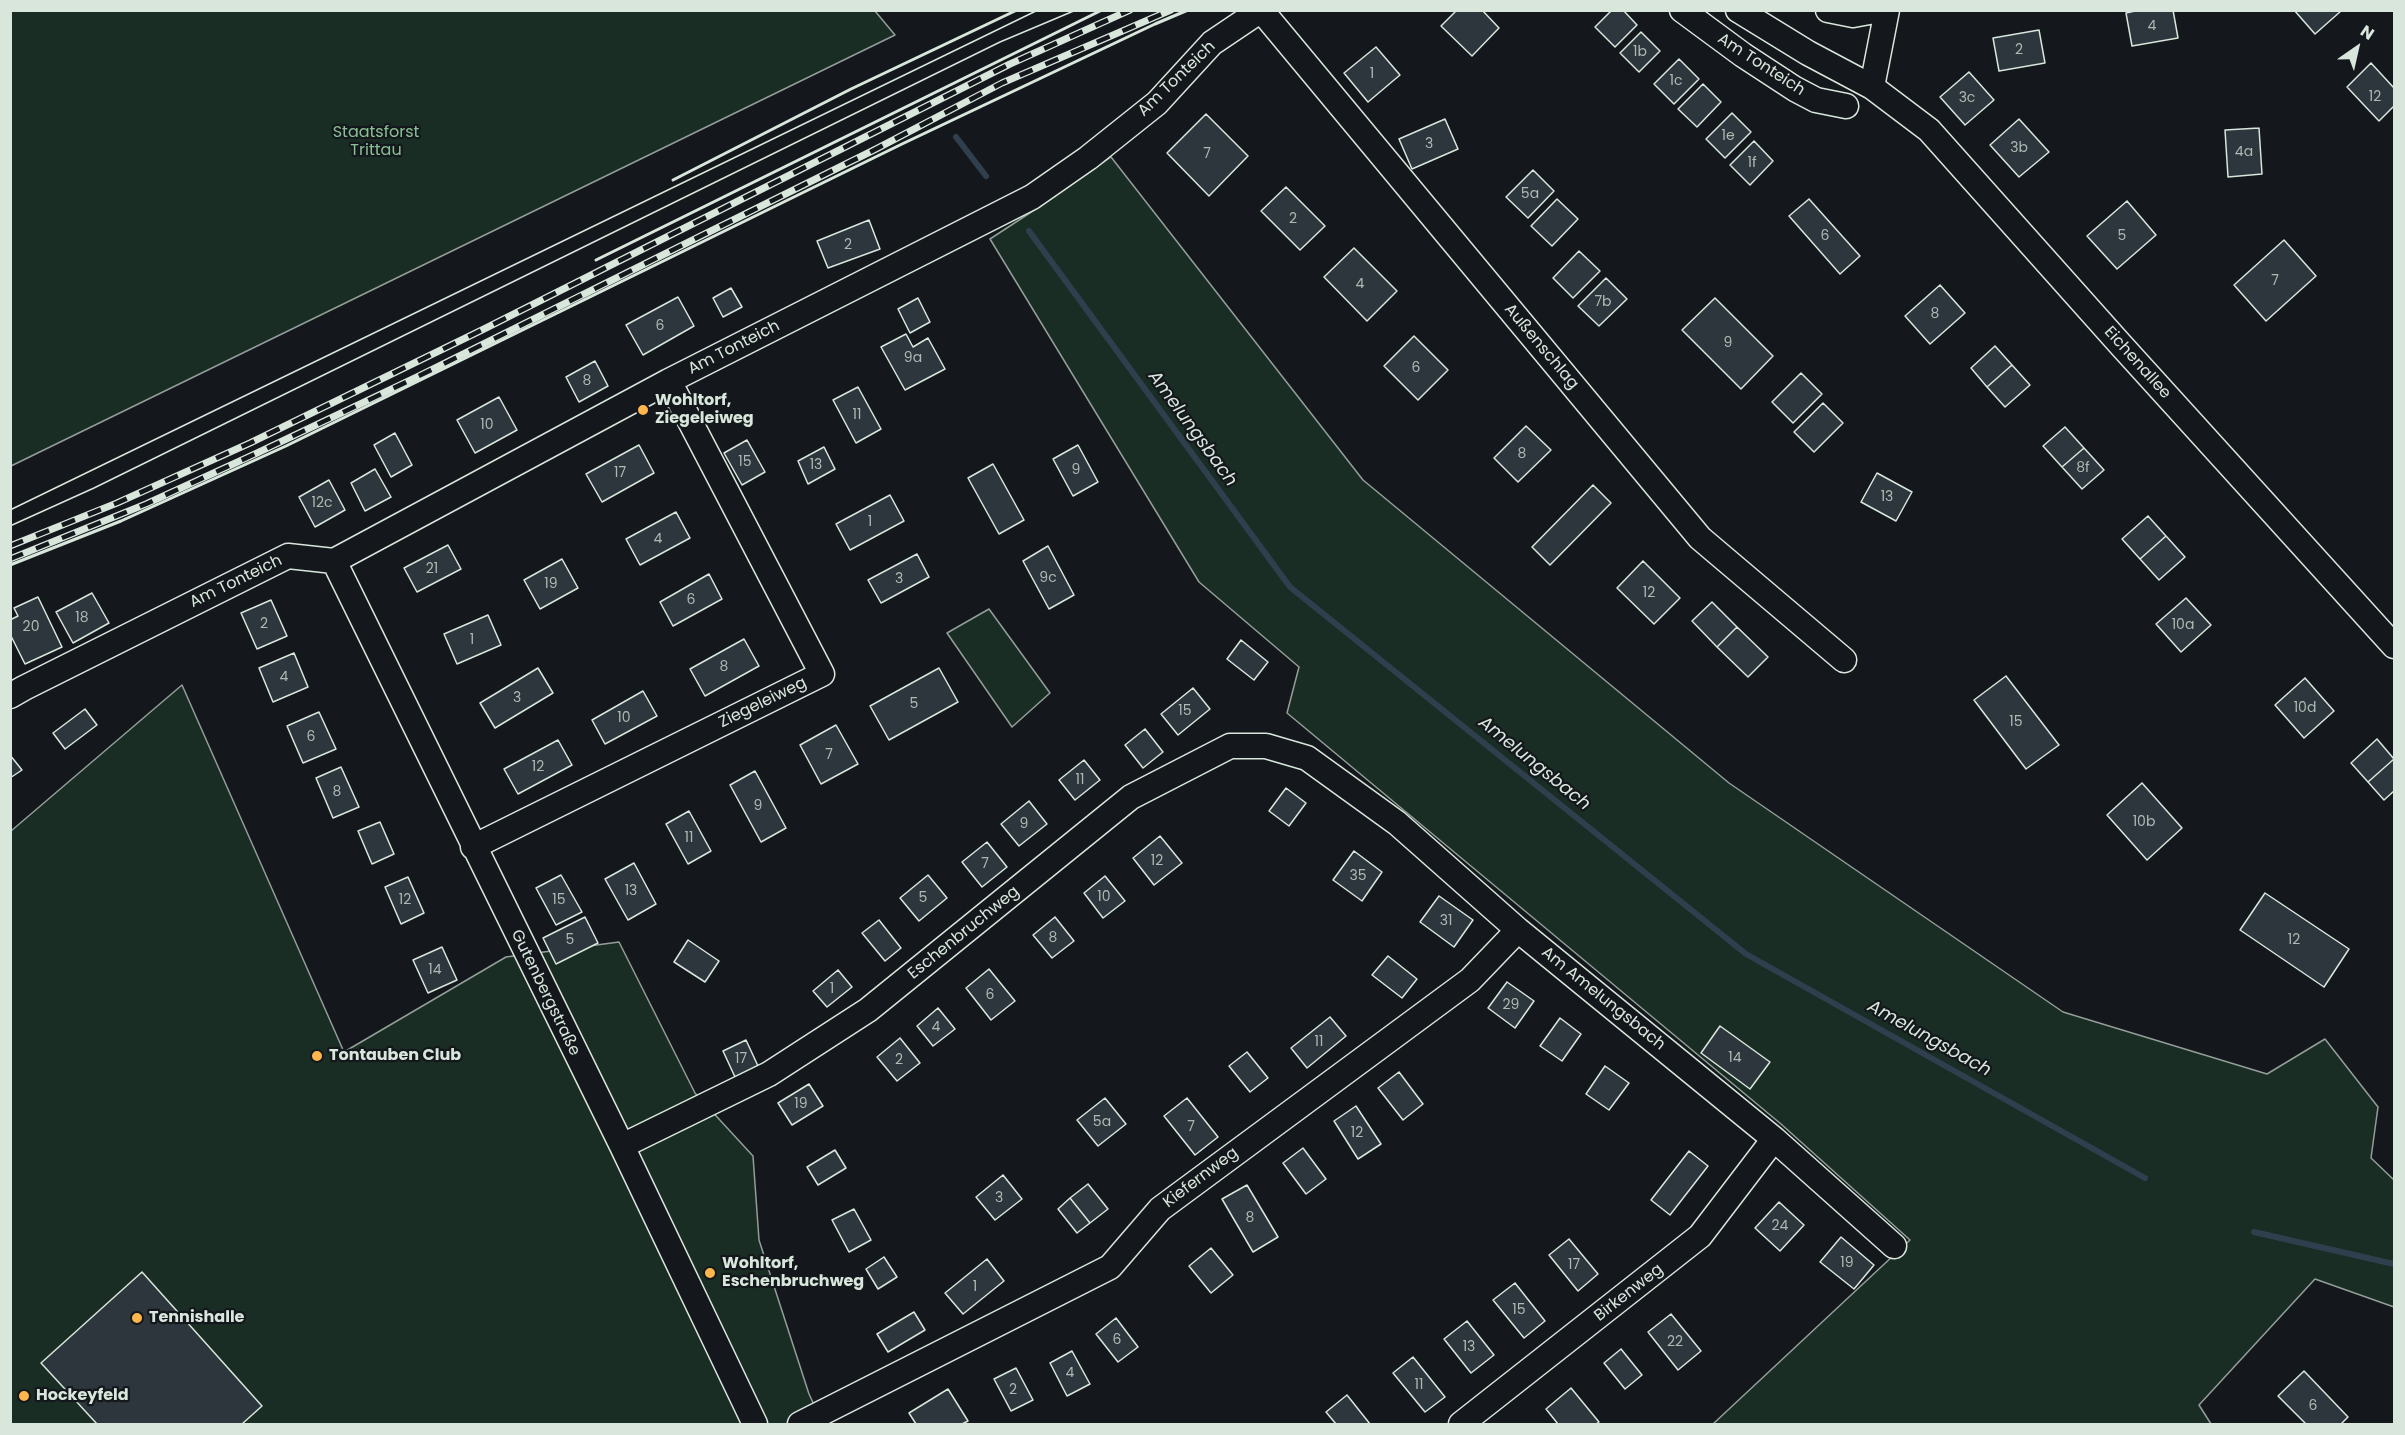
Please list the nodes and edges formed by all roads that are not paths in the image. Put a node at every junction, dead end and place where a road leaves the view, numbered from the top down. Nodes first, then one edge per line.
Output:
1 (1261, 10) edge
2 (1682, 10) edge
3 (1738, 10) edge
4 (1828, 10) edge
5 (1880, 10) edge
6 (1887, 10) edge
7 (1872, 87) junction
8 (1846, 106) dead end
9 (669, 381) junction
10 (334, 561) junction
11 (2394, 646) edge
12 (1844, 660) dead end
13 (10, 696) edge
14 (1307, 758) joint
15 (473, 847) junction
16 (1518, 930) junction
17 (1774, 1139) junction
18 (622, 1146) junction
19 (1894, 1246) dead end
20 (755, 1425) edge
21 (800, 1425) edge
22 (1461, 1425) edge

1 - 9 street, Am Tonteich
1 - 12 street, Außenschlag
2 - 8 street, Am Tonteich
3 - 7 street, Eichenallee
4 - 5 street
6 - 7 street
7 - 11 street, Eichenallee
9 - 10 street, Am Tonteich
9 - 15 street, Ziegeleiweg
10 - 13 street, Am Tonteich
10 - 15 street, Gutenbergstraße
14 - 16 street, Am Amelungsbach
14 - 18 street, Eschenbruchweg
15 - 18 street, Gutenbergstraße
16 - 17 street, Am Amelungsbach
16 - 21 street, Kiefernweg
17 - 19 street, Am Amelungsbach
17 - 22 street, Birkenweg
18 - 20 street, Gutenbergstraße

